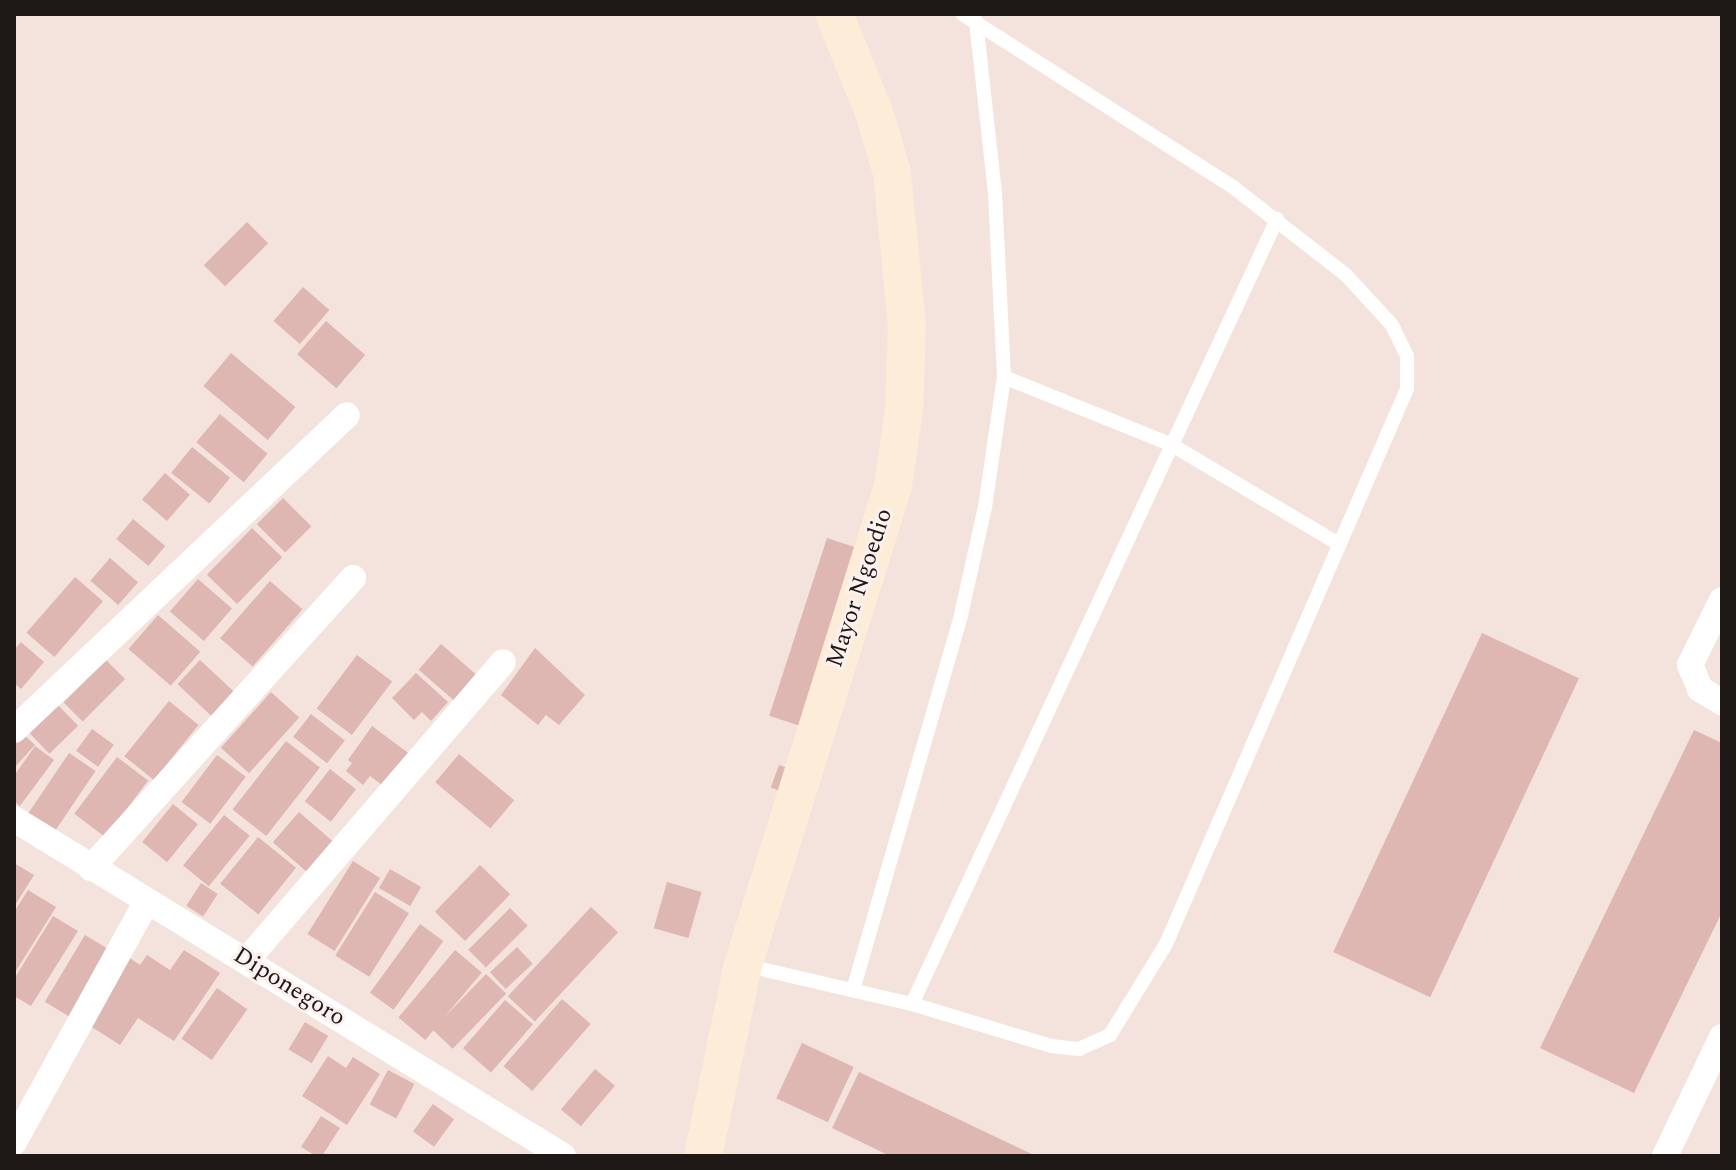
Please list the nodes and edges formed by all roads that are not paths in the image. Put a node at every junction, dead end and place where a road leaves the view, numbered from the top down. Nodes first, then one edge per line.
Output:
1 (834, 14) edge
2 (970, 17) edge
3 (1277, 219) junction
4 (1004, 377) junction
5 (347, 415) dead end
6 (1172, 445) junction
7 (1339, 544) junction
8 (353, 578) dead end
9 (1722, 600) edge
10 (503, 662) dead end
11 (1722, 702) edge
12 (14, 730) edge
13 (14, 819) edge
14 (91, 868) junction
15 (147, 901) junction
16 (246, 961) junction
17 (743, 965) junction
18 (853, 990) junction
19 (912, 1004) junction
20 (1722, 1037) edge
21 (14, 1142) edge
22 (563, 1156) edge
23 (703, 1156) edge
24 (1665, 1156) edge

1 - 17 street, Mayor Ngoedio
2 - 3 lane
2 - 4 lane
3 - 6 lane
3 - 7 lane
4 - 6 lane
4 - 18 lane
5 - 12 street
6 - 7 lane
6 - 19 lane
7 - 19 lane
8 - 14 street
9 - 11 street
10 - 16 street
13 - 14 street, Diponegoro
14 - 15 street, Diponegoro
15 - 16 street, Diponegoro
15 - 21 street
16 - 22 street, Diponegoro
17 - 18 lane
17 - 23 street, Mayor Ngoedio
18 - 19 lane
20 - 24 street

